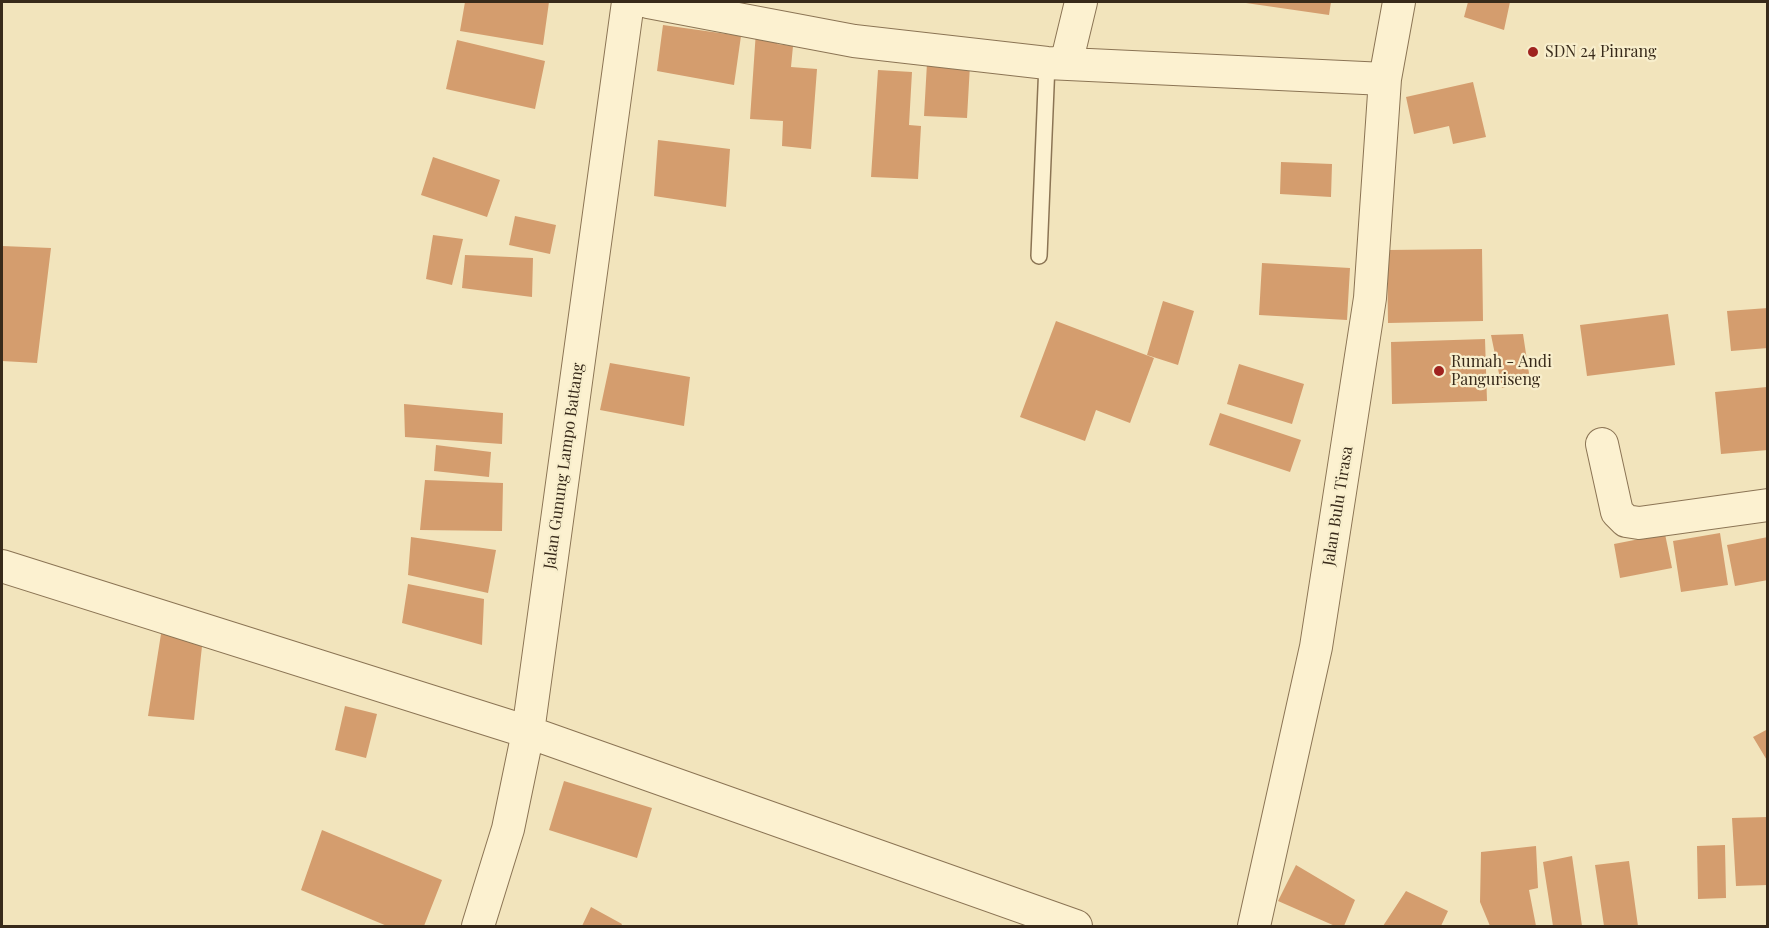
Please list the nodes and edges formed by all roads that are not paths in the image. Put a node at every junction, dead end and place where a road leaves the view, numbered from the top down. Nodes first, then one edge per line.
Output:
1 (628, 2) edge
2 (648, 2) edge
3 (1081, 2) edge
4 (1399, 2) edge
5 (1056, 64) junction
6 (1385, 79) junction
7 (1039, 256) dead end
8 (1602, 444) dead end
9 (1767, 505) edge
10 (2, 566) edge
11 (528, 732) junction
12 (478, 927) edge
13 (1076, 927) edge
14 (1254, 927) edge

1 - 11 street, Jalan Gunung Lampo Battang
2 - 5 street
3 - 5 street
4 - 6 street, Jalan Bulu Tirasa
5 - 6 street
5 - 7 lane
6 - 14 street, Jalan Bulu Tirasa
8 - 9 street
10 - 11 street
11 - 12 street, Jalan Gunung Lampo Battang
11 - 13 street

